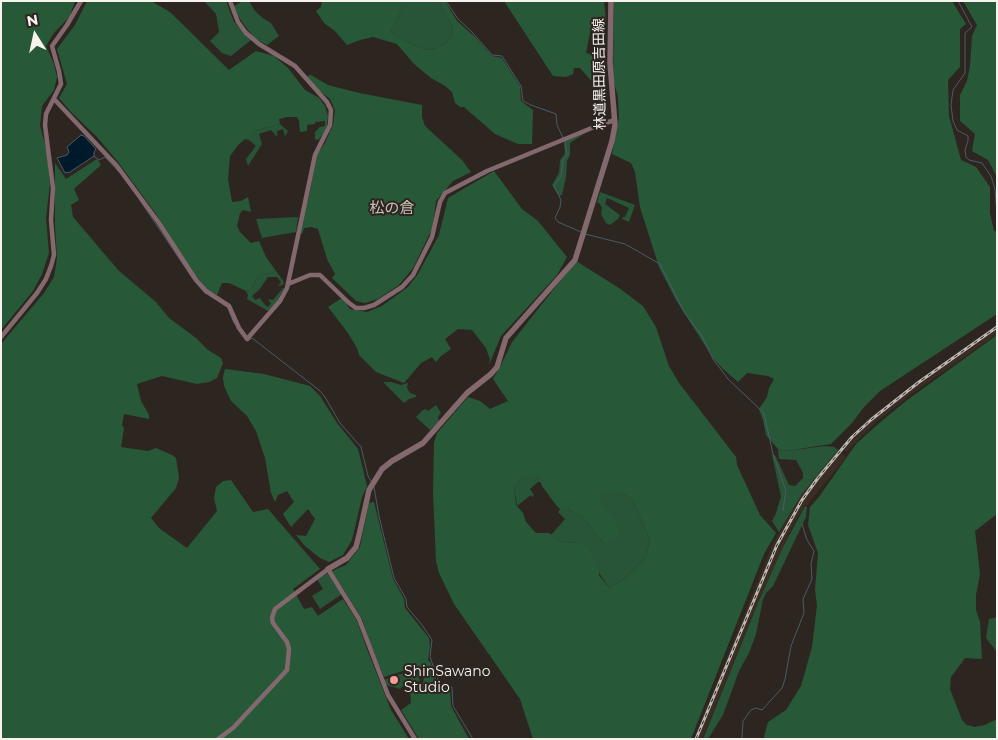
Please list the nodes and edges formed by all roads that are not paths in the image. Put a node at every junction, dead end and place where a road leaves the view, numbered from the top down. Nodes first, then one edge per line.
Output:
1 (81, 1) edge
2 (230, 1) edge
3 (611, 1) edge
4 (54, 99) junction
5 (615, 120) junction
6 (288, 284) junction
7 (1, 337) edge
8 (328, 569) junction
9 (218, 739) edge
10 (414, 739) edge

1 - 4 street
2 - 6 street
3 - 5 street, 林道黒田原吉田線
4 - 6 street
4 - 7 street
5 - 6 street
5 - 8 street, 林道黒田原吉田線
8 - 9 street
8 - 10 street

